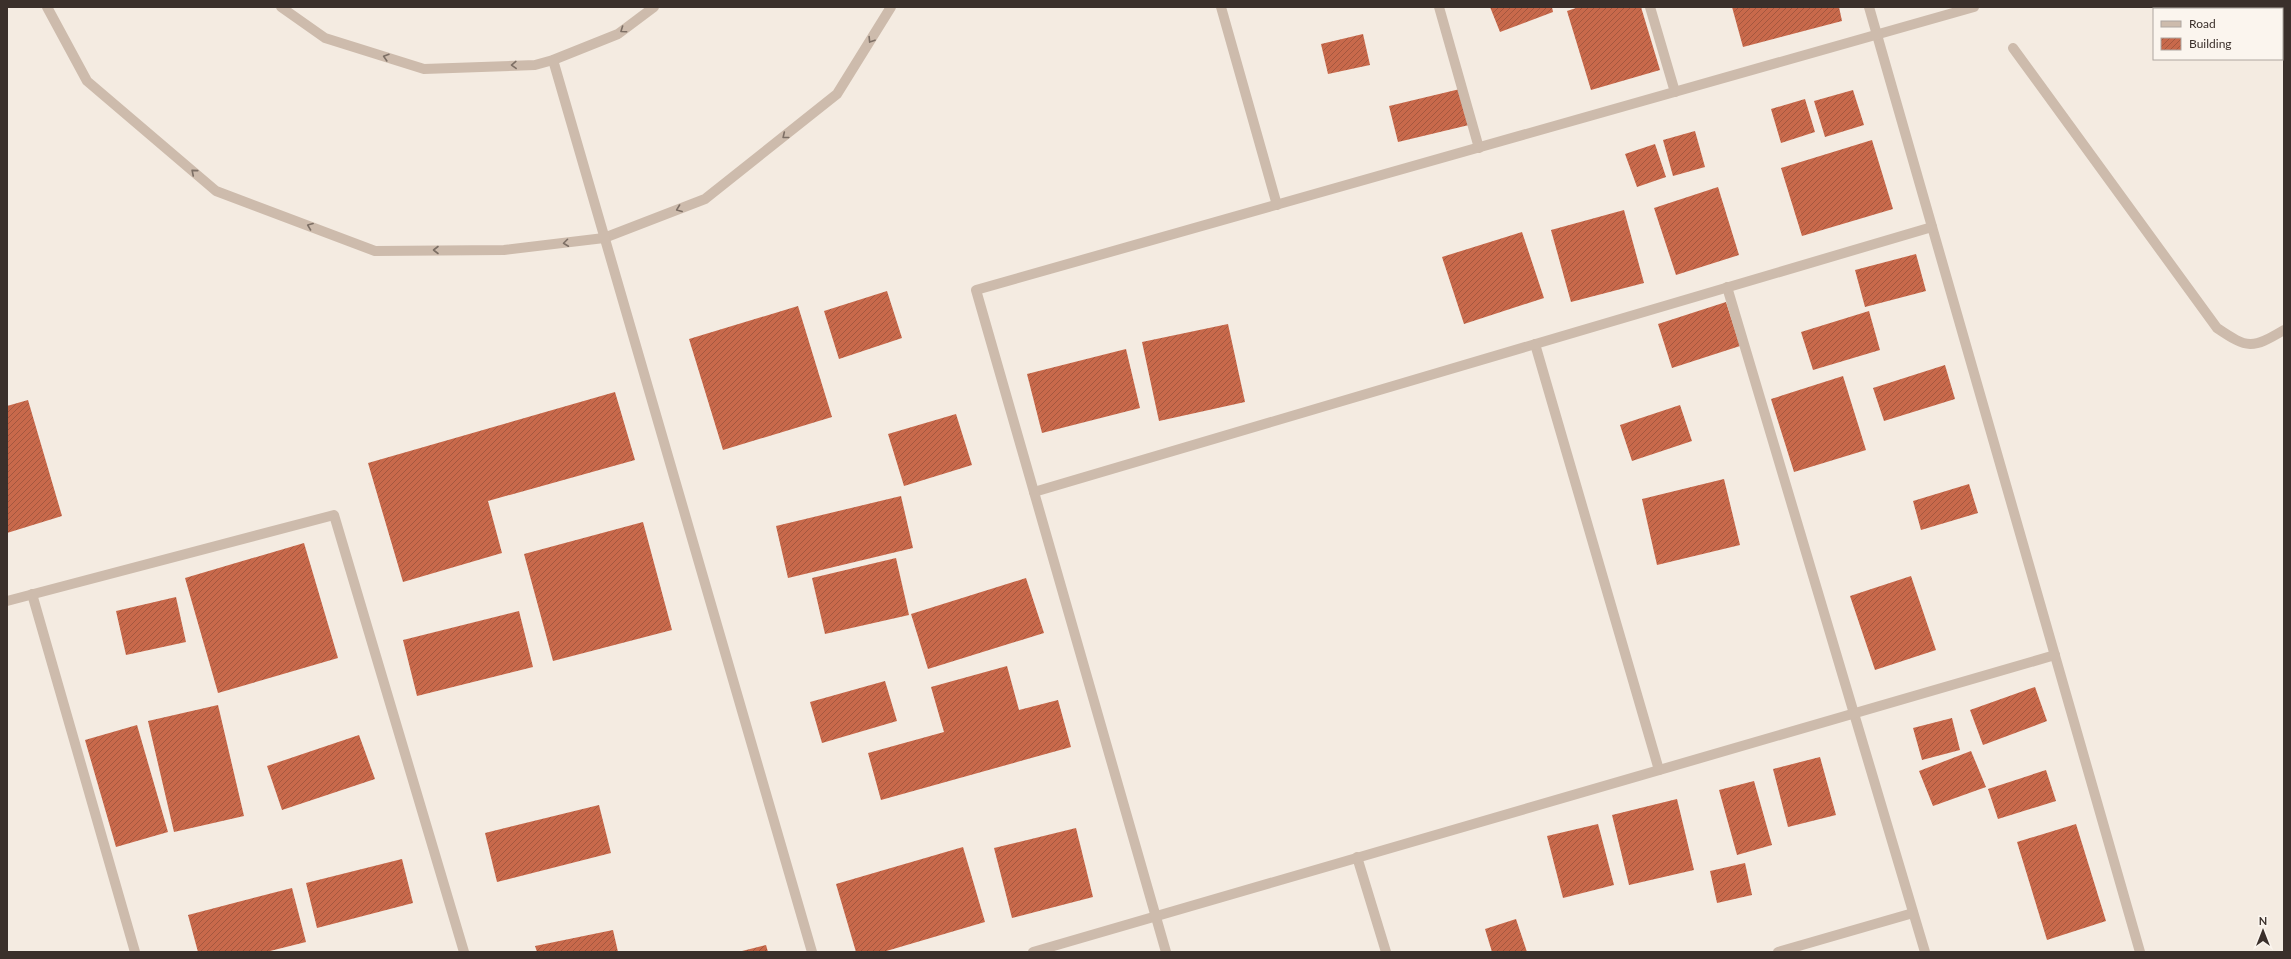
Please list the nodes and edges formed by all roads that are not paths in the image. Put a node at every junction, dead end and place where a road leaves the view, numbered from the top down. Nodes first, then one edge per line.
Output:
1 (47, 7) edge
2 (281, 7) edge
3 (654, 7) edge
4 (891, 7) edge
5 (1221, 7) edge
6 (1439, 7) edge
7 (1650, 7) edge
8 (1869, 7) edge
9 (1974, 7) edge
10 (1877, 35) junction
11 (2012, 48) dead end
12 (552, 60) junction
13 (1674, 92) junction
14 (1479, 148) junction
15 (1277, 205) junction
16 (1932, 227) junction
17 (604, 238) junction
18 (1727, 287) junction
19 (2284, 330) edge
20 (1535, 344) junction
21 (1034, 492) junction
22 (32, 594) junction
23 (7, 601) edge
24 (2055, 655) junction
25 (1852, 714) junction
26 (1659, 770) junction
27 (1357, 858) junction
28 (1913, 913) junction
29 (1155, 916) junction
30 (135, 952) edge
31 (464, 952) edge
32 (812, 952) edge
33 (1034, 952) edge
34 (1166, 952) edge
35 (1386, 952) edge
36 (1778, 952) edge
37 (1925, 952) edge
38 (2140, 952) edge

17 -> 1 street
12 -> 2 street
3 -> 12 street
4 -> 17 street
5 - 15 street
6 - 14 street
7 - 13 street
8 - 10 street
9 - 10 street
10 - 13 street
10 - 16 street
11 - 19 street
12 - 17 street
13 - 14 street
14 - 15 street
15 - 21 street
16 - 18 street
16 - 24 street
17 - 32 street
18 - 20 street
18 - 25 street
20 - 21 street
20 - 26 street
21 - 29 street
22 - 23 street
22 - 30 street
22 - 31 street
24 - 25 street
24 - 38 street
25 - 26 street
25 - 28 street
26 - 27 street
27 - 29 street
27 - 35 street
28 - 36 street
28 - 37 street
29 - 33 street
29 - 34 street

